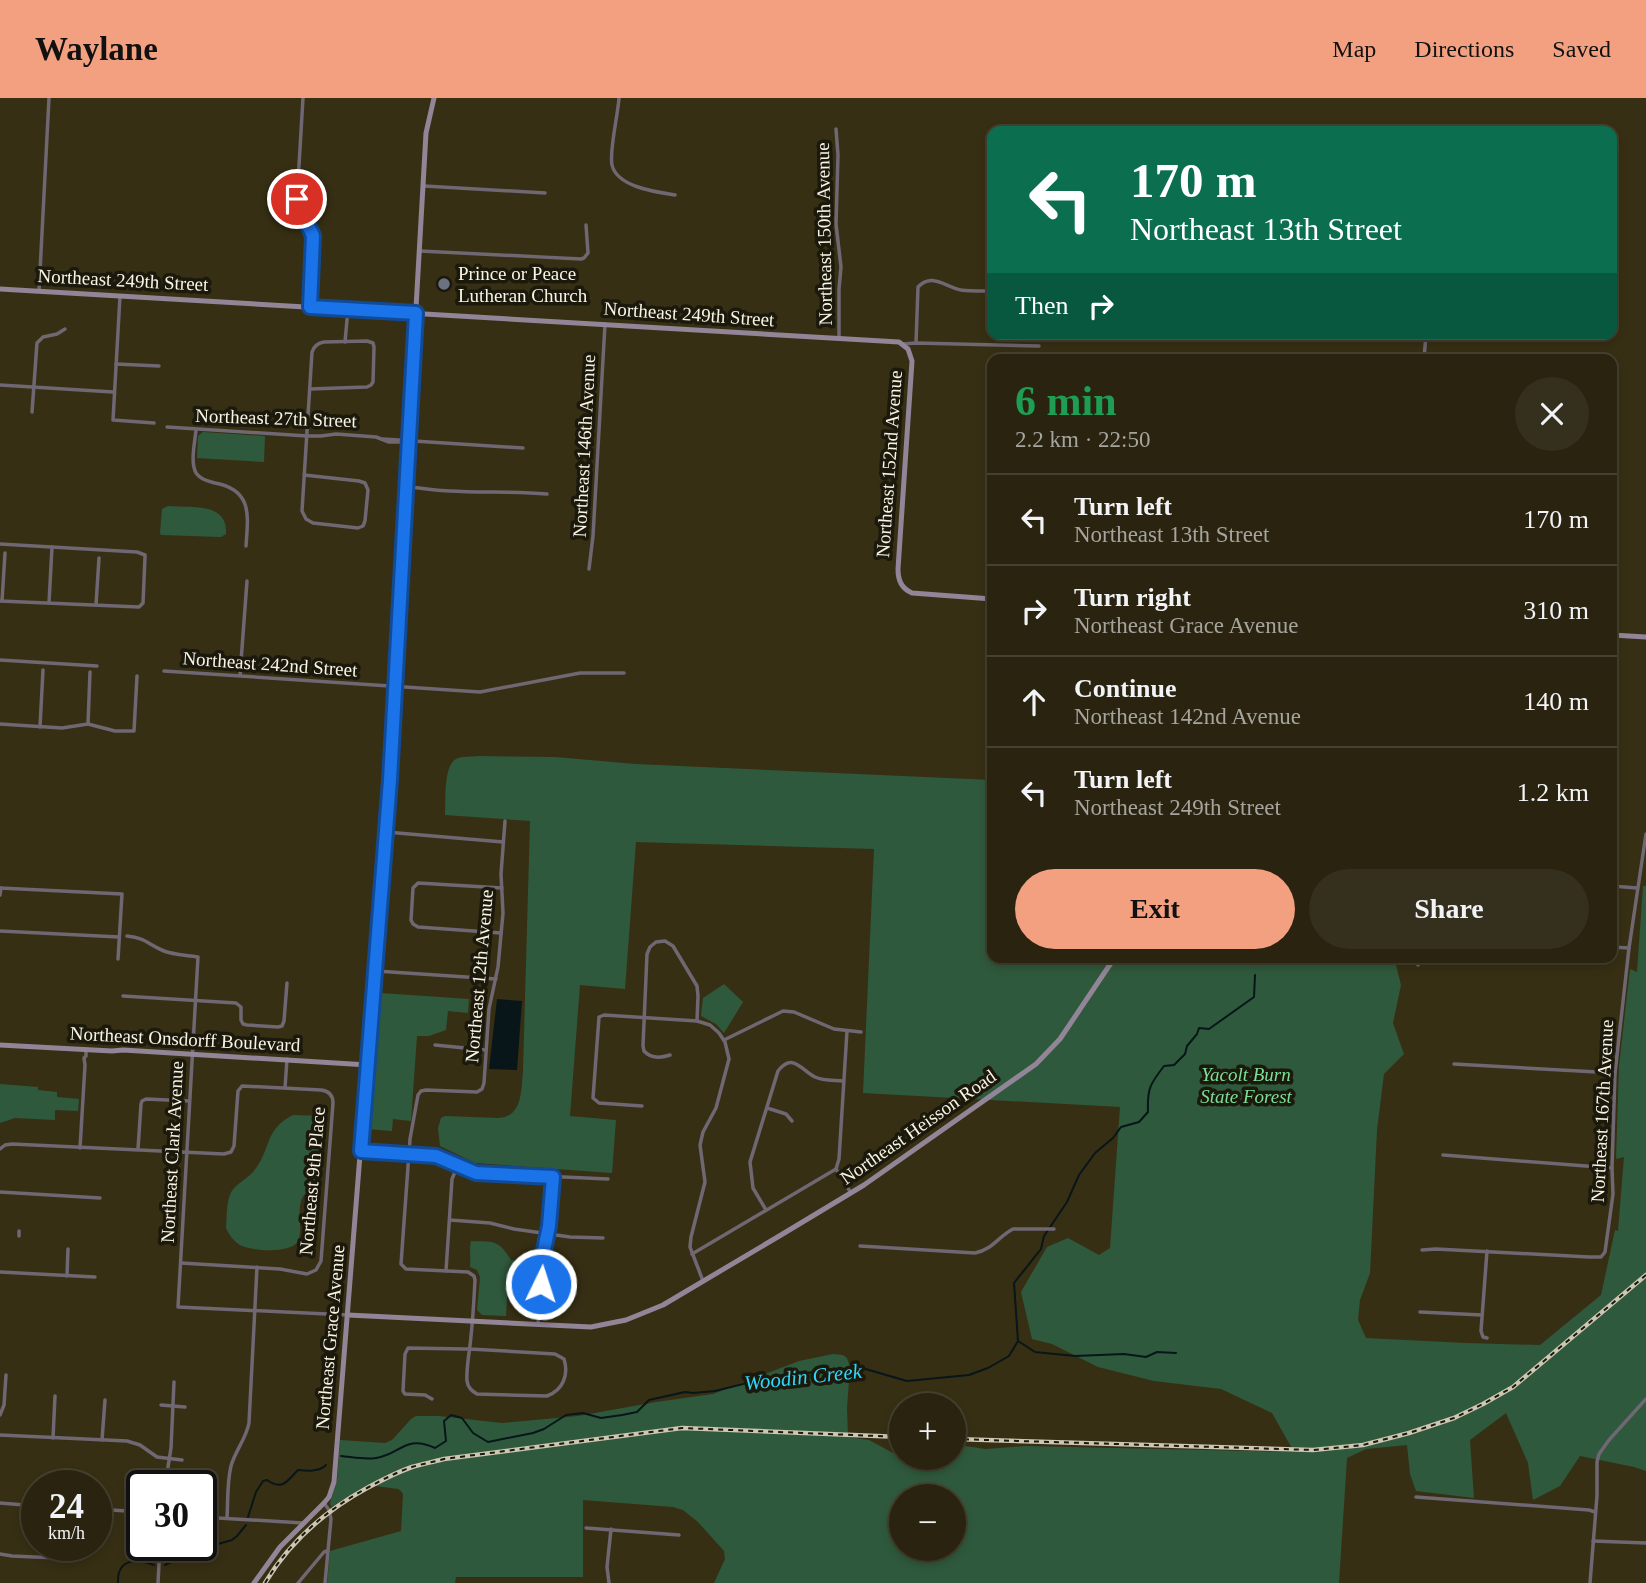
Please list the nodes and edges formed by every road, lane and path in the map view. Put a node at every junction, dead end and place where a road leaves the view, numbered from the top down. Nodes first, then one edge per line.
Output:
1 (49, 98) edge
2 (303, 98) edge
3 (618, 98) edge
4 (432, 100) edge
5 (836, 129) dead end
6 (424, 186) junction
7 (545, 193) dead end
8 (675, 195) dead end
9 (586, 225) dead end
10 (420, 251) junction
11 (0, 289) edge
12 (39, 291) junction
13 (985, 291) dead end
14 (120, 296) junction
15 (310, 307) junction
16 (348, 309) junction
17 (416, 313) junction
18 (605, 324) junction
19 (65, 329) dead end
20 (839, 338) junction
21 (345, 341) junction
22 (916, 342) junction
23 (903, 344) junction
24 (1039, 346) dead end
25 (116, 364) junction
26 (159, 366) dead end
27 (0, 385) edge
28 (33, 387) junction
29 (310, 389) junction
30 (114, 392) junction
31 (32, 412) dead end
32 (154, 423) dead end
33 (167, 427) dead end
34 (196, 430) junction
35 (307, 436) junction
36 (409, 440) junction
37 (523, 448) dead end
38 (304, 475) junction
39 (407, 486) junction
40 (547, 494) dead end
41 (0, 544) edge
42 (52, 547) junction
43 (246, 547) dead end
44 (5, 553) dead end
45 (99, 558) dead end
46 (589, 569) dead end
47 (247, 581) dead end
48 (987, 599) edge
49 (1, 601) edge
50 (49, 603) junction
51 (96, 605) junction
52 (1617, 635) edge
53 (1646, 637) edge
54 (0, 660) edge
55 (97, 666) dead end
56 (43, 670) dead end
57 (164, 671) dead end
58 (90, 672) dead end
59 (624, 673) dead end
60 (240, 675) junction
61 (137, 676) dead end
62 (395, 686) junction
63 (0, 724) edge
64 (88, 724) junction
65 (40, 727) junction
66 (505, 821) dead end
67 (386, 832) junction
68 (1646, 834) edge
69 (503, 842) junction
70 (1617, 886) edge
71 (0, 888) edge
72 (502, 888) junction
73 (1637, 888) junction
74 (0, 895) edge
75 (0, 930) edge
76 (501, 933) junction
77 (127, 936) dead end
78 (119, 937) junction
79 (1617, 947) edge
80 (1629, 948) junction
81 (118, 959) dead end
82 (1111, 963) edge
83 (376, 971) junction
84 (496, 979) junction
85 (286, 983) dead end
86 (123, 996) dead end
87 (195, 1001) junction
88 (643, 1018) junction
89 (696, 1021) junction
90 (847, 1031) junction
91 (861, 1031) dead end
92 (724, 1040) junction
93 (0, 1045) edge
94 (435, 1045) dead end
95 (486, 1050) junction
96 (86, 1053) junction
97 (192, 1054) junction
98 (670, 1055) dead end
99 (287, 1059) junction
100 (1454, 1064) dead end
101 (368, 1065) junction
102 (1615, 1073) junction
103 (843, 1081) junction
104 (285, 1088) junction
105 (189, 1101) junction
106 (642, 1106) dead end
107 (766, 1108) junction
108 (792, 1121) dead end
109 (80, 1148) junction
110 (0, 1149) edge
111 (138, 1150) junction
112 (361, 1151) junction
113 (186, 1152) junction
114 (409, 1155) junction
115 (1443, 1155) dead end
116 (458, 1166) junction
117 (1612, 1168) junction
118 (836, 1169) junction
119 (553, 1177) junction
120 (608, 1179) dead end
121 (0, 1192) edge
122 (851, 1194) junction
123 (100, 1198) dead end
124 (766, 1210) junction
125 (450, 1220) junction
126 (1054, 1229) dead end
127 (547, 1233) junction
128 (603, 1238) dead end
129 (860, 1246) dead end
130 (68, 1249) dead end
131 (1422, 1250) dead end
132 (1487, 1251) junction
133 (692, 1254) junction
134 (181, 1263) junction
135 (257, 1267) junction
136 (446, 1271) junction
137 (0, 1272) edge
138 (67, 1276) junction
139 (95, 1277) dead end
140 (703, 1281) junction
141 (255, 1311) junction
142 (1420, 1312) dead end
143 (348, 1315) junction
144 (1482, 1315) junction
145 (473, 1321) junction
146 (538, 1326) junction
147 (1487, 1338) dead end
148 (470, 1349) junction
149 (6, 1376) dead end
150 (174, 1382) dead end
151 (55, 1396) dead end
152 (432, 1399) dead end
153 (1646, 1399) edge
154 (105, 1400) dead end
155 (160, 1405) dead end
156 (173, 1406) junction
157 (185, 1407) dead end
158 (0, 1415) edge
159 (0, 1434) edge
160 (52, 1438) junction
161 (102, 1440) junction
162 (170, 1459) junction
163 (182, 1460) dead end
164 (168, 1470) edge
165 (1416, 1497) dead end
166 (0, 1503) edge
167 (324, 1503) junction
168 (21, 1505) edge
169 (1595, 1512) junction
170 (217, 1518) edge
171 (227, 1518) junction
172 (303, 1523) junction
173 (586, 1528) dead end
174 (611, 1529) junction
175 (678, 1535) dead end
176 (1593, 1541) junction
177 (1646, 1543) edge
178 (328, 1551) junction
179 (0, 1554) edge
180 (21, 1556) edge
181 (159, 1561) edge
182 (158, 1583) edge
183 (254, 1583) edge
184 (298, 1583) edge
185 (325, 1583) edge
186 (609, 1583) edge
187 (1590, 1583) edge

1 - 12 street
2 - 15 street
3 - 8 street
4 - 6 street, Northeast Grace Avenue
5 - 20 street, Northeast 150th Avenue
6 - 7 street
6 - 10 street, Northeast Grace Avenue
9 - 10 street
10 - 17 street, Northeast Grace Avenue
11 - 12 street, Northeast 249th Street
12 - 14 street, Northeast 249th Street
13 - 22 street
14 - 15 street, Northeast 249th Street
14 - 25 street
15 - 16 street, Northeast 249th Street
16 - 17 street, Northeast 249th Street
16 - 21 street
17 - 18 street, Northeast 249th Street
17 - 36 street, Northeast Grace Avenue
18 - 20 street, Northeast 249th Street
18 - 46 street, Northeast 146th Avenue
19 - 28 street
20 - 23 street, Northeast 249th Street
21 - 29 street
21 - 29 street
22 - 23 street, Northeast 249th Street
22 - 24 street, Northeast 249th Street
23 - 48 street, Northeast 152nd Avenue
25 - 26 street
25 - 30 street
27 - 28 street
28 - 30 street
28 - 31 street
29 - 35 street
30 - 32 street
33 - 34 street, Northeast 27th Street
34 - 35 street, Northeast 27th Street
34 - 43 street
35 - 36 street, Northeast 27th Street
35 - 38 street
36 - 37 street, Northeast 27th Street
36 - 39 street, Northeast Grace Avenue
38 - 38 street
39 - 40 street
39 - 62 street, Northeast Grace Avenue
41 - 42 street
42 - 50 street
42 - 51 street
44 - 49 street
45 - 51 street
47 - 60 street
49 - 50 street
50 - 51 street
52 - 53 street
54 - 55 street
56 - 65 street
57 - 60 street, Northeast 242nd Street
58 - 64 street
59 - 62 street, Northeast 242nd Street
60 - 62 street, Northeast 242nd Street
61 - 64 street
62 - 67 street, Northeast Grace Avenue
63 - 65 street
64 - 65 street
66 - 69 street, Northeast 12th Avenue
67 - 69 street
67 - 83 street, Northeast Grace Avenue
68 - 73 street, Northeast 167th Avenue
69 - 72 street, Northeast 12th Avenue
70 - 73 street
71 - 74 street
71 - 78 street
72 - 76 street, Northeast 12th Avenue
72 - 76 street
73 - 80 street, Northeast 167th Avenue
75 - 78 street
76 - 84 street, Northeast 12th Avenue
77 - 87 street, Northeast Clark Avenue
78 - 81 street
79 - 80 street
80 - 102 street, Northeast 167th Avenue
82 - 122 street, Northeast Heisson Road
83 - 84 street
83 - 101 street, Northeast Grace Avenue
84 - 95 street, Northeast 12th Avenue
85 - 87 street
86 - 87 street
87 - 97 street, Northeast Clark Avenue
88 - 89 street
88 - 89 street
88 - 98 street
88 - 106 street
89 - 92 street
90 - 91 street
90 - 92 street
90 - 103 street
92 - 133 street
93 - 96 street, Northeast Onsdorff Boulevard
94 - 95 street
95 - 114 street, Northeast 12th Avenue
96 - 97 street, Northeast Onsdorff Boulevard
96 - 109 street
97 - 99 street, Northeast Onsdorff Boulevard
97 - 105 street, Northeast Clark Avenue
99 - 101 street, Northeast Onsdorff Boulevard
99 - 104 street
100 - 102 street
101 - 112 street, Northeast Grace Avenue
102 - 117 street, Northeast 167th Avenue
103 - 107 street
103 - 118 street
104 - 113 street
104 - 135 street, Northeast 9th Place
105 - 111 street
105 - 113 street, Northeast Clark Avenue
107 - 108 street
107 - 124 street
109 - 110 street
109 - 111 street
111 - 113 street
112 - 114 street
112 - 143 street, Northeast Grace Avenue
113 - 134 street, Northeast Clark Avenue
114 - 116 street
114 - 136 street
115 - 117 street
116 - 119 street
116 - 125 street
117 - 132 street, Northeast 167th Avenue
118 - 122 street
118 - 124 street
119 - 120 street
119 - 127 street
121 - 123 street
122 - 140 street, Northeast Heisson Road
124 - 133 street
125 - 127 street
125 - 136 street
126 - 129 street
127 - 128 street
127 - 146 street
130 - 138 street
131 - 132 street
132 - 144 street
133 - 140 street
134 - 135 street
134 - 141 street, Northeast Clark Avenue
135 - 141 street
136 - 145 street
137 - 138 street
138 - 139 street
140 - 146 street, Northeast Heisson Road
141 - 143 street
141 - 171 street
142 - 144 street
143 - 145 street, Northeast Heisson Road
143 - 167 street, Northeast Grace Avenue
144 - 147 street
145 - 146 street, Northeast Heisson Road
145 - 148 street
148 - 148 street
148 - 152 street
149 - 158 street
150 - 156 street
151 - 160 street
153 - 169 street
154 - 161 street
155 - 156 street
156 - 157 street
156 - 162 street
159 - 160 street
160 - 161 street
161 - 162 street
162 - 163 street
162 - 164 street
165 - 169 street
166 - 168 street
167 - 172 street, Northeast Grace Avenue
167 - 178 street
169 - 176 street
170 - 171 street
171 - 172 street
172 - 183 street, Northeast Grace Avenue
173 - 174 street
174 - 175 street
174 - 186 street
176 - 177 street
176 - 187 street
178 - 184 street
178 - 185 street
179 - 180 street
181 - 182 street

